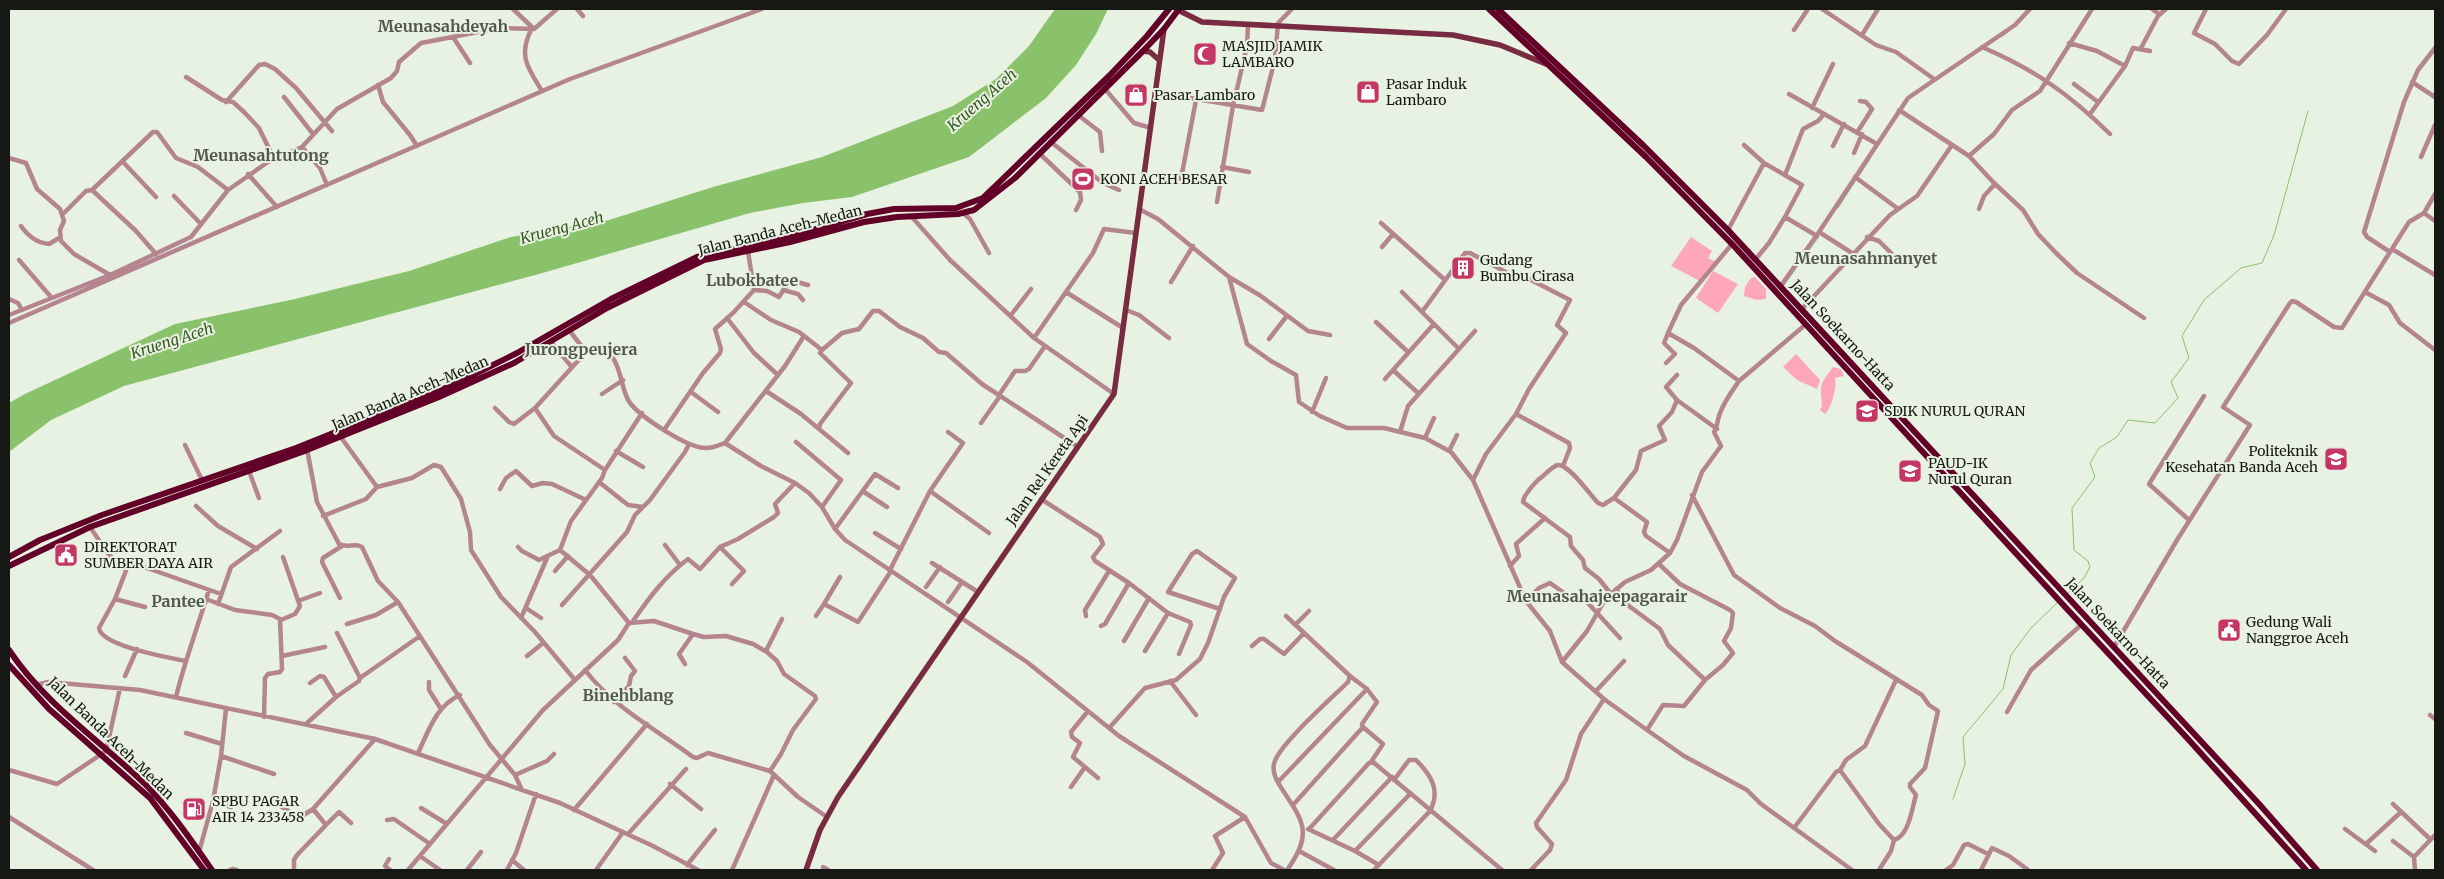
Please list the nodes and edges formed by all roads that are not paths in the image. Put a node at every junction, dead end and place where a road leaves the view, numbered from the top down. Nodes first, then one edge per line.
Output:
1 (514, 9) edge
2 (557, 9) edge
3 (576, 9) edge
4 (762, 9) edge
5 (1169, 9) edge
6 (1178, 9) edge
7 (1292, 9) edge
8 (1489, 9) edge
9 (1498, 9) edge
10 (1808, 9) edge
11 (1822, 9) edge
12 (1878, 9) edge
13 (2030, 9) edge
14 (2092, 9) edge
15 (2152, 9) edge
16 (2166, 9) edge
17 (2206, 9) edge
18 (2286, 9) edge
19 (2159, 14) junction
20 (583, 16) dead end
21 (1248, 25) junction
22 (1278, 26) junction
23 (533, 30) junction
24 (1164, 30) junction
25 (1794, 30) dead end
26 (1862, 36) junction
27 (453, 37) junction
28 (2069, 43) junction
29 (1982, 47) junction
30 (2141, 48) junction
31 (2435, 48) edge
32 (1143, 51) junction
33 (2150, 51) dead end
34 (1158, 59) junction
35 (470, 63) dead end
36 (1548, 64) junction
37 (1833, 64) dead end
38 (2125, 66) junction
39 (186, 77) dead end
40 (1934, 79) junction
41 (2048, 81) junction
42 (2412, 82) junction
43 (2074, 84) dead end
44 (378, 85) junction
45 (1105, 90) junction
46 (542, 91) junction
47 (1155, 92) junction
48 (1789, 94) dead end
49 (284, 97) dead end
50 (2435, 97) edge
51 (1196, 100) junction
52 (1860, 101) dead end
53 (226, 102) junction
54 (2098, 102) junction
55 (1233, 106) junction
56 (1812, 108) junction
57 (1600, 110) junction
58 (1901, 111) junction
59 (1824, 114) junction
60 (2090, 114) junction
61 (1074, 115) junction
62 (322, 123) junction
63 (1844, 124) junction
64 (2435, 125) edge
65 (1151, 128) junction
66 (332, 131) dead end
67 (1860, 133) junction
68 (313, 134) junction
69 (2110, 134) dead end
70 (1050, 142) junction
71 (1877, 144) junction
72 (1744, 145) dead end
73 (1952, 145) junction
74 (417, 146) junction
75 (1832, 146) dead end
76 (302, 148) junction
77 (1102, 151) dead end
78 (1039, 153) junction
79 (1854, 154) dead end
80 (1969, 156) junction
81 (2421, 157) dead end
82 (9, 158) edge
83 (274, 159) junction
84 (123, 162) junction
85 (1764, 163) junction
86 (1222, 167) junction
87 (1249, 172) dead end
88 (248, 174) junction
89 (1785, 175) junction
90 (1858, 178) junction
91 (1182, 179) dead end
92 (1995, 184) junction
93 (327, 185) junction
94 (92, 190) junction
95 (228, 190) junction
96 (1119, 190) dead end
97 (2435, 194) edge
98 (174, 196) dead end
99 (156, 197) dead end
100 (1217, 202) dead end
101 (277, 207) junction
102 (1898, 208) junction
103 (1139, 209) junction
104 (1979, 209) dead end
105 (1076, 210) dead end
106 (64, 213) dead end
107 (963, 213) junction
108 (2424, 213) junction
109 (911, 216) junction
110 (1786, 217) junction
111 (2435, 221) edge
112 (1381, 223) dead end
113 (201, 224) junction
114 (21, 226) dead end
115 (1728, 230) junction
116 (1136, 233) junction
117 (1392, 234) junction
118 (1820, 234) junction
119 (1867, 237) junction
120 (59, 238) junction
121 (1732, 244) junction
122 (1193, 246) junction
123 (1382, 247) dead end
124 (2391, 250) junction
125 (748, 251) junction
126 (989, 253) dead end
127 (1852, 253) junction
128 (1891, 253) dead end
129 (156, 254) junction
130 (19, 260) dead end
131 (1755, 260) junction
132 (110, 275) junction
133 (2435, 275) edge
134 (1229, 277) junction
135 (1446, 280) junction
136 (1171, 282) dead end
137 (808, 285) dead end
138 (1780, 287) junction
139 (1031, 289) dead end
140 (754, 290) junction
141 (784, 290) junction
142 (633, 291) junction
143 (1066, 292) junction
144 (1402, 292) dead end
145 (2365, 292) junction
146 (1783, 295) junction
147 (51, 297) junction
148 (9, 299) edge
149 (803, 300) dead end
150 (744, 302) junction
151 (22, 310) junction
152 (1126, 310) junction
153 (1801, 310) junction
154 (1422, 312) junction
155 (9, 315) edge
156 (1011, 315) junction
157 (1286, 317) junction
158 (727, 318) junction
159 (2144, 318) dead end
160 (1376, 322) dead end
161 (9, 323) edge
162 (1433, 324) junction
163 (1805, 325) junction
164 (1123, 328) junction
165 (569, 330) junction
166 (1475, 331) dead end
167 (1668, 332) junction
168 (1330, 335) dead end
169 (804, 336) junction
170 (1034, 338) junction
171 (1169, 338) dead end
172 (1269, 339) dead end
173 (550, 342) junction
174 (1045, 346) junction
175 (1459, 349) junction
176 (822, 350) junction
177 (2435, 350) edge
178 (586, 352) junction
179 (1408, 352) junction
180 (1666, 363) dead end
181 (571, 366) junction
182 (1393, 370) junction
183 (778, 375) junction
184 (1677, 375) dead end
185 (1326, 378) dead end
186 (1385, 379) dead end
187 (623, 380) junction
188 (1739, 382) junction
189 (766, 391) junction
190 (691, 392) junction
191 (1418, 392) junction
192 (602, 394) dead end
193 (1114, 394) junction
194 (1000, 396) junction
195 (2204, 396) dead end
196 (1677, 400) junction
197 (495, 408) dead end
198 (535, 408) junction
199 (1897, 411) junction
200 (718, 412) dead end
201 (1312, 412) junction
202 (642, 413) junction
203 (1516, 414) junction
204 (1891, 416) junction
205 (1434, 418) dead end
206 (981, 422) dead end
207 (819, 429) junction
208 (1717, 429) junction
209 (664, 430) junction
210 (948, 432) dead end
211 (1400, 432) junction
212 (340, 436) junction
213 (1457, 436) dead end
214 (1425, 438) junction
215 (796, 442) dead end
216 (725, 443) junction
217 (689, 444) junction
218 (185, 445) dead end
219 (1078, 447) junction
220 (307, 449) junction
221 (616, 451) junction
222 (1449, 451) junction
223 (848, 453) dead end
224 (1562, 466) junction
225 (643, 467) dead end
226 (605, 470) junction
227 (249, 471) junction
228 (1473, 480) junction
229 (599, 482) junction
230 (795, 483) junction
231 (203, 484) junction
232 (377, 487) junction
233 (898, 488) dead end
234 (500, 489) dead end
235 (930, 491) junction
236 (864, 492) junction
237 (1692, 495) junction
238 (259, 498) dead end
239 (1614, 498) junction
240 (1041, 499) junction
241 (586, 500) junction
242 (196, 506) dead end
243 (822, 506) junction
244 (642, 507) junction
245 (887, 507) dead end
246 (323, 516) junction
247 (1545, 518) junction
248 (2189, 520) junction
249 (90, 527) junction
250 (835, 529) junction
251 (280, 531) dead end
252 (876, 533) dead end
253 (989, 533) dead end
254 (342, 546) junction
255 (518, 546) dead end
256 (665, 546) dead end
257 (720, 547) junction
258 (901, 548) junction
259 (257, 549) junction
260 (560, 550) junction
261 (1670, 552) junction
262 (568, 556) junction
263 (9, 557) edge
264 (283, 558) dead end
265 (547, 558) junction
266 (932, 562) dead end
267 (1659, 564) junction
268 (680, 565) junction
269 (9, 566) edge
270 (1510, 566) junction
271 (940, 567) junction
272 (127, 568) junction
273 (555, 570) dead end
274 (891, 571) junction
275 (1109, 571) junction
276 (590, 575) junction
277 (840, 577) dead end
278 (962, 582) junction
279 (1129, 583) junction
280 (732, 584) dead end
281 (926, 587) dead end
282 (209, 590) junction
283 (1616, 590) junction
284 (978, 592) junction
285 (221, 594) junction
286 (320, 594) dead end
287 (1611, 594) junction
288 (340, 598) dead end
289 (1149, 598) junction
290 (206, 599) junction
291 (115, 600) junction
292 (1526, 600) junction
293 (298, 601) junction
294 (398, 602) junction
295 (948, 602) dead end
296 (218, 604) junction
297 (824, 604) junction
298 (562, 605) dead end
299 (145, 607) dead end
300 (526, 608) junction
301 (1220, 609) junction
302 (1309, 611) dead end
303 (1597, 612) junction
304 (1168, 613) junction
305 (816, 616) dead end
306 (1086, 616) dead end
307 (1286, 616) dead end
308 (961, 617) junction
309 (521, 618) junction
310 (541, 618) dead end
311 (782, 619) dead end
312 (281, 620) junction
313 (631, 622) junction
314 (347, 624) dead end
315 (1295, 625) junction
316 (2081, 625) junction
317 (1101, 626) dead end
318 (337, 633) dead end
319 (1304, 633) junction
320 (693, 634) junction
321 (420, 636) junction
322 (1620, 638) dead end
323 (1124, 641) dead end
324 (543, 643) junction
325 (1252, 646) dead end
326 (325, 647) dead end
327 (2114, 647) junction
328 (138, 649) junction
329 (9, 650) edge
330 (766, 651) junction
331 (1145, 651) dead end
332 (1179, 654) dead end
333 (282, 656) junction
334 (528, 656) dead end
335 (625, 658) dead end
336 (185, 661) junction
337 (1624, 661) dead end
338 (1562, 662) junction
339 (685, 664) dead end
340 (9, 665) edge
341 (585, 670) junction
342 (124, 676) dead end
343 (1350, 676) junction
344 (360, 678) junction
345 (575, 680) junction
346 (1704, 680) junction
347 (1896, 680) junction
348 (1170, 681) junction
349 (429, 682) dead end
350 (310, 683) dead end
351 (36, 685) junction
352 (120, 688) junction
353 (1367, 689) junction
354 (1596, 691) junction
355 (460, 695) junction
356 (176, 697) junction
357 (336, 697) junction
358 (1604, 699) junction
359 (614, 702) junction
360 (226, 709) junction
361 (440, 709) junction
362 (1088, 711) junction
363 (2007, 712) dead end
364 (1196, 715) dead end
365 (2430, 715) dead end
366 (264, 717) junction
367 (2435, 719) edge
368 (306, 724) junction
369 (647, 724) junction
370 (1363, 727) junction
371 (1110, 728) junction
372 (1647, 730) junction
373 (186, 734) dead end
374 (375, 739) junction
375 (222, 744) junction
376 (104, 753) junction
377 (418, 753) junction
378 (554, 754) dead end
379 (221, 756) junction
380 (502, 759) junction
381 (1371, 762) junction
382 (1085, 767) junction
383 (686, 769) dead end
384 (9, 770) edge
385 (1840, 770) junction
386 (770, 771) junction
387 (274, 774) dead end
388 (515, 775) junction
389 (774, 775) junction
390 (487, 777) junction
391 (1098, 778) dead end
392 (1393, 778) junction
393 (1278, 782) junction
394 (670, 784) junction
395 (1071, 787) dead end
396 (522, 790) junction
397 (536, 794) junction
398 (1410, 794) junction
399 (213, 801) junction
400 (2393, 804) dead end
401 (1293, 806) junction
402 (231, 807) dead end
403 (282, 807) dead end
404 (421, 808) dead end
405 (312, 809) junction
406 (701, 809) dead end
407 (574, 810) junction
408 (1430, 811) junction
409 (2401, 812) junction
410 (9, 817) edge
411 (827, 817) junction
412 (1245, 818) junction
413 (387, 820) dead end
414 (351, 822) dead end
415 (447, 824) junction
416 (326, 825) junction
417 (1310, 828) junction
418 (1794, 828) junction
419 (1304, 829) junction
420 (2345, 829) dead end
421 (715, 830) dead end
422 (626, 833) junction
423 (2435, 835) edge
424 (2430, 839) junction
425 (1333, 840) junction
426 (1894, 840) junction
427 (2393, 841) dead end
428 (430, 844) junction
429 (2367, 844) junction
430 (1299, 851) junction
431 (1355, 851) junction
432 (2375, 851) dead end
433 (199, 852) junction
434 (481, 852) dead end
435 (1988, 854) junction
436 (420, 856) junction
437 (2414, 857) junction
438 (389, 859) dead end
439 (512, 860) junction
440 (687, 865) junction
441 (1379, 865) junction
442 (1273, 867) edge
443 (2027, 869) dead end
444 (93, 870) edge
445 (204, 870) edge
446 (212, 870) edge
447 (230, 870) edge
448 (237, 870) edge
449 (294, 870) edge
450 (390, 870) edge
451 (408, 870) edge
452 (440, 870) edge
453 (467, 870) edge
454 (507, 870) edge
455 (524, 870) edge
456 (596, 870) edge
457 (698, 870) edge
458 (732, 870) edge
459 (806, 870) edge
460 (1212, 870) edge
461 (1284, 870) edge
462 (1334, 870) edge
463 (1374, 870) edge
464 (1502, 870) edge
465 (1531, 870) edge
466 (1852, 870) edge
467 (1879, 870) edge
468 (1946, 870) edge
469 (1981, 870) edge
470 (2306, 870) edge
471 (2317, 870) edge
472 (2415, 870) edge

1 - 23 street
2 - 23 street
3 - 20 street
4 - 46 street
5 - 61 highway, Jalan Banda Aceh-Medan
6 - 21 main road
6 - 24 highway, Jalan Banda Aceh-Medan
7 - 22 street
8 - 36 highway, Jalan Soekarno-Hatta
9 - 57 highway, Jalan Soekarno-Hatta
10 - 25 street
11 - 26 street
12 - 26 street
13 - 29 street
14 - 28 street
15 - 19 street
16 - 19 street
17 - 18 street
19 - 30 street
21 - 22 main road
21 - 55 street
22 - 36 main road
22 - 55 street
23 - 27 street
23 - 46 street
24 - 32 highway, Jalan Banda Aceh-Medan
24 - 34 main road, Jalan Rel Kereta Api
26 - 40 street
27 - 35 street
27 - 44 street
28 - 38 street
28 - 41 street
29 - 40 street
29 - 41 street
30 - 33 street
30 - 38 street
31 - 42 street
32 - 34 main road
32 - 45 highway, Jalan Banda Aceh-Medan
34 - 47 main road, Jalan Rel Kereta Api
36 - 57 highway, Jalan Soekarno-Hatta
37 - 56 street
38 - 54 street
39 - 53 street
40 - 58 street
41 - 60 street
41 - 80 street
42 - 50 street
42 - 124 street
43 - 54 street
44 - 62 street
44 - 74 street
45 - 61 highway, Jalan Banda Aceh-Medan
45 - 65 street
46 - 74 street
47 - 51 street
47 - 65 main road, Jalan Rel Kereta Api
48 - 56 street
49 - 68 street
51 - 55 street
51 - 91 street
52 - 67 street
53 - 62 street
53 - 83 street
54 - 60 street
55 - 86 street
56 - 59 street
57 - 115 highway, Jalan Soekarno-Hatta
57 - 121 highway, Jalan Soekarno-Hatta
58 - 71 street
58 - 73 street
59 - 63 street
59 - 89 street
60 - 69 street
61 - 70 highway, Jalan Banda Aceh-Medan
61 - 77 street
61 - 142 highway, Jalan Banda Aceh-Medan
62 - 66 street
62 - 68 street
63 - 67 street
63 - 75 street
64 - 81 street
65 - 103 main road, Jalan Rel Kereta Api
67 - 71 street
67 - 79 street
68 - 76 street
70 - 78 highway, Jalan Banda Aceh-Medan
70 - 96 street
71 - 90 street
72 - 85 street
73 - 80 street
73 - 102 street
74 - 93 street
76 - 83 street
76 - 93 street
78 - 105 street
78 - 107 highway, Jalan Banda Aceh-Medan
80 - 92 street
82 - 120 street
83 - 88 street
84 - 94 street
84 - 95 street
84 - 99 street
85 - 89 street
85 - 115 street
86 - 87 street
86 - 100 street
88 - 95 street
88 - 101 street
89 - 110 street
90 - 102 street
90 - 118 street
92 - 104 street
92 - 159 street
93 - 101 street
94 - 106 street
94 - 129 street
95 - 113 street
97 - 108 street
98 - 113 street
101 - 161 street
102 - 119 street
103 - 116 main road, Jalan Rel Kereta Api
103 - 122 street
107 - 109 highway, Jalan Banda Aceh-Medan
107 - 126 street
108 - 111 street
108 - 124 street
109 - 125 highway, Jalan Banda Aceh-Medan
109 - 156 street
110 - 118 street
110 - 131 street
112 - 117 street
113 - 129 street
114 - 120 street
115 - 131 highway, Jalan Soekarno-Hatta
116 - 143 street
116 - 152 main road, Jalan Rel Kereta Api
117 - 123 street
117 - 135 street
118 - 127 street
118 - 138 street
119 - 127 street
119 - 128 street
120 - 132 street
121 - 146 highway, Jalan Soekarno-Hatta
121 - 167 street
122 - 134 street
122 - 136 street
124 - 133 street
124 - 145 street
125 - 140 street
125 - 142 highway, Jalan Banda Aceh-Medan
127 - 153 street
129 - 132 street
130 - 147 street
131 - 138 highway, Jalan Soekarno-Hatta
132 - 147 street
134 - 157 street
134 - 201 street
135 - 154 street
135 - 203 street
137 - 141 street
138 - 146 highway, Jalan Soekarno-Hatta
139 - 156 street
140 - 141 street
140 - 150 street
141 - 149 street
142 - 165 highway, Jalan Banda Aceh-Medan
142 - 231 highway, Jalan Banda Aceh-Medan
143 - 164 street
143 - 170 street
144 - 154 street
145 - 177 street
145 - 248 street
146 - 153 highway, Jalan Soekarno-Hatta
146 - 163 highway, Jalan Soekarno-Hatta
147 - 151 street
148 - 151 street
150 - 158 street
150 - 169 street
151 - 155 street
152 - 164 main road, Jalan Rel Kereta Api
152 - 171 street
153 - 199 highway, Jalan Soekarno-Hatta
154 - 162 street
156 - 170 street
157 - 168 street
157 - 172 street
158 - 183 street
158 - 190 street
160 - 179 street
162 - 175 street
162 - 179 street
163 - 188 street
163 - 204 highway, Jalan Soekarno-Hatta
164 - 193 main road, Jalan Rel Kereta Api
165 - 173 highway, Jalan Banda Aceh-Medan
165 - 178 street
166 - 175 street
167 - 180 street
167 - 188 street
169 - 176 street
169 - 183 street
170 - 174 street
173 - 181 street
173 - 212 highway, Jalan Banda Aceh-Medan
174 - 193 street
174 - 194 street
175 - 191 street
176 - 194 street
176 - 207 street
178 - 181 street
178 - 187 street
179 - 182 street
181 - 198 street
182 - 186 street
182 - 191 street
183 - 189 street
184 - 196 street
185 - 201 street
187 - 192 street
187 - 202 street
188 - 208 street
189 - 207 street
189 - 216 street
190 - 200 street
190 - 209 street
191 - 211 street
193 - 219 main road, Jalan Rel Kereta Api
194 - 206 street
194 - 219 street
195 - 248 street
196 - 208 street
196 - 239 street
197 - 198 street
198 - 226 street
199 - 204 highway
199 - 327 highway, Jalan Soekarno-Hatta
201 - 211 street
202 - 209 street
202 - 221 street
203 - 224 street
203 - 228 street
204 - 316 highway, Jalan Soekarno-Hatta
205 - 214 street
207 - 223 street
208 - 237 street
209 - 217 street
210 - 235 street
211 - 214 street
212 - 220 highway, Jalan Banda Aceh-Medan
212 - 232 street
213 - 222 street
214 - 222 street
215 - 243 street
216 - 217 street
216 - 230 street
217 - 244 street
218 - 231 street
219 - 240 main road, Jalan Rel Kereta Api
220 - 227 highway, Jalan Banda Aceh-Medan
220 - 246 street
221 - 225 street
221 - 226 street
222 - 228 street
224 - 239 street
224 - 247 street
226 - 229 street
227 - 231 highway, Jalan Banda Aceh-Medan
227 - 238 street
228 - 270 street
229 - 241 street
229 - 244 street
230 - 243 street
230 - 257 street
231 - 249 highway, Jalan Banda Aceh-Medan
231 - 263 highway, Jalan Banda Aceh-Medan
232 - 246 street
232 - 309 street
233 - 236 street
234 - 241 street
235 - 253 street
235 - 258 street
236 - 245 street
236 - 250 street
237 - 261 street
237 - 347 street
239 - 261 street
240 - 275 street
240 - 284 main road, Jalan Rel Kereta Api
241 - 260 street
242 - 259 street
243 - 250 street
244 - 276 street
246 - 254 street
247 - 270 street
247 - 287 street
248 - 327 street
249 - 269 highway, Jalan Banda Aceh-Medan
249 - 272 street
250 - 274 street
251 - 259 street
252 - 258 street
254 - 288 street
254 - 294 street
255 - 265 street
256 - 268 street
257 - 268 street
257 - 280 street
258 - 274 street
259 - 285 street
260 - 262 street
260 - 265 street
261 - 267 street
262 - 273 street
262 - 276 street
264 - 293 street
265 - 300 street
266 - 271 street
267 - 283 street
267 - 346 street
268 - 313 street
270 - 292 street
271 - 278 street
271 - 281 street
272 - 282 street
272 - 291 street
274 - 297 street
274 - 308 street
275 - 279 street
275 - 306 street
276 - 298 street
276 - 313 street
277 - 297 street
278 - 284 street
278 - 295 street
279 - 289 street
279 - 317 street
282 - 285 street
282 - 290 street
283 - 287 street
283 - 346 street
284 - 308 main road, Jalan Rel Kereta Api
285 - 296 street
286 - 293 street
287 - 303 street
289 - 304 street
289 - 323 street
290 - 296 street
290 - 336 street
291 - 299 street
291 - 328 street
292 - 303 street
292 - 338 street
293 - 312 street
294 - 314 street
294 - 321 street
296 - 312 street
297 - 305 street
300 - 309 street
300 - 310 street
301 - 301 street
301 - 348 street
302 - 315 street
303 - 322 street
303 - 338 street
304 - 331 street
304 - 332 street
307 - 315 street
308 - 362 street
308 - 411 main road, Jalan Rel Kereta Api
309 - 324 street
311 - 330 street
312 - 333 street
313 - 320 street
313 - 341 street
315 - 319 street
316 - 363 street
316 - 470 highway, Jalan Soekarno-Hatta
318 - 344 street
319 - 325 street
319 - 343 street
320 - 330 street
320 - 339 street
321 - 344 street
321 - 355 street
324 - 334 street
324 - 345 street
326 - 333 street
327 - 471 highway, Jalan Soekarno-Hatta
328 - 336 street
328 - 342 street
329 - 351 highway, Jalan Banda Aceh-Medan
330 - 386 street
333 - 366 street
335 - 359 street
336 - 356 street
337 - 354 street
338 - 354 street
340 - 376 highway, Jalan Banda Aceh-Medan
341 - 345 street
341 - 359 street
343 - 353 street
343 - 393 street
344 - 357 street
345 - 380 street
346 - 372 street
347 - 385 street
347 - 426 street
348 - 364 street
348 - 371 street
349 - 361 street
350 - 357 street
351 - 352 street
351 - 376 highway, Jalan Banda Aceh-Medan
352 - 356 street
352 - 376 street
353 - 370 street
353 - 393 street
354 - 358 street
355 - 361 street
355 - 380 street
356 - 360 street
357 - 368 street
358 - 372 street
358 - 465 street
359 - 369 street
360 - 366 street
360 - 375 street
361 - 377 street
362 - 371 street
362 - 382 street
365 - 367 street
366 - 368 street
368 - 374 street
369 - 386 street
369 - 407 street
370 - 381 street
370 - 401 street
371 - 412 street
372 - 418 street
373 - 375 street
374 - 377 street
374 - 405 street
375 - 379 street
376 - 384 street
376 - 433 highway, Jalan Banda Aceh-Medan
376 - 445 highway, Jalan Banda Aceh-Medan
377 - 390 street
378 - 388 street
379 - 387 street
379 - 399 street
380 - 388 street
380 - 390 street
381 - 392 street
381 - 417 street
382 - 391 street
382 - 395 street
383 - 394 street
385 - 418 street
385 - 426 street
386 - 389 street
388 - 396 street
389 - 411 street
389 - 458 street
390 - 396 street
390 - 415 street
392 - 398 street
392 - 408 street
392 - 425 street
393 - 401 street
394 - 406 street
394 - 422 street
396 - 397 street
397 - 407 street
397 - 439 street
398 - 408 street
398 - 431 street
399 - 402 street
399 - 433 street
400 - 409 street
401 - 419 street
403 - 405 street
404 - 415 street
405 - 416 street
407 - 422 street
408 - 441 street
408 - 464 street
409 - 424 street
409 - 429 street
410 - 444 street
411 - 459 main road, Jalan Rel Kereta Api
412 - 442 street
412 - 460 street
413 - 428 street
414 - 416 street
415 - 428 street
416 - 449 street
417 - 419 street
417 - 425 street
418 - 466 street
419 - 430 street
420 - 429 street
421 - 440 street
422 - 440 street
422 - 456 street
423 - 424 street
424 - 437 street
425 - 431 street
426 - 467 street
427 - 437 street
428 - 436 street
429 - 432 street
430 - 461 street
430 - 462 street
431 - 441 street
433 - 446 highway, Jalan Banda Aceh-Medan
434 - 453 street
435 - 443 street
435 - 468 street
435 - 469 street
436 - 451 street
436 - 452 street
437 - 472 street
438 - 450 street
439 - 454 street
439 - 455 street
440 - 457 street
441 - 463 street
442 - 461 street
447 - 448 street

